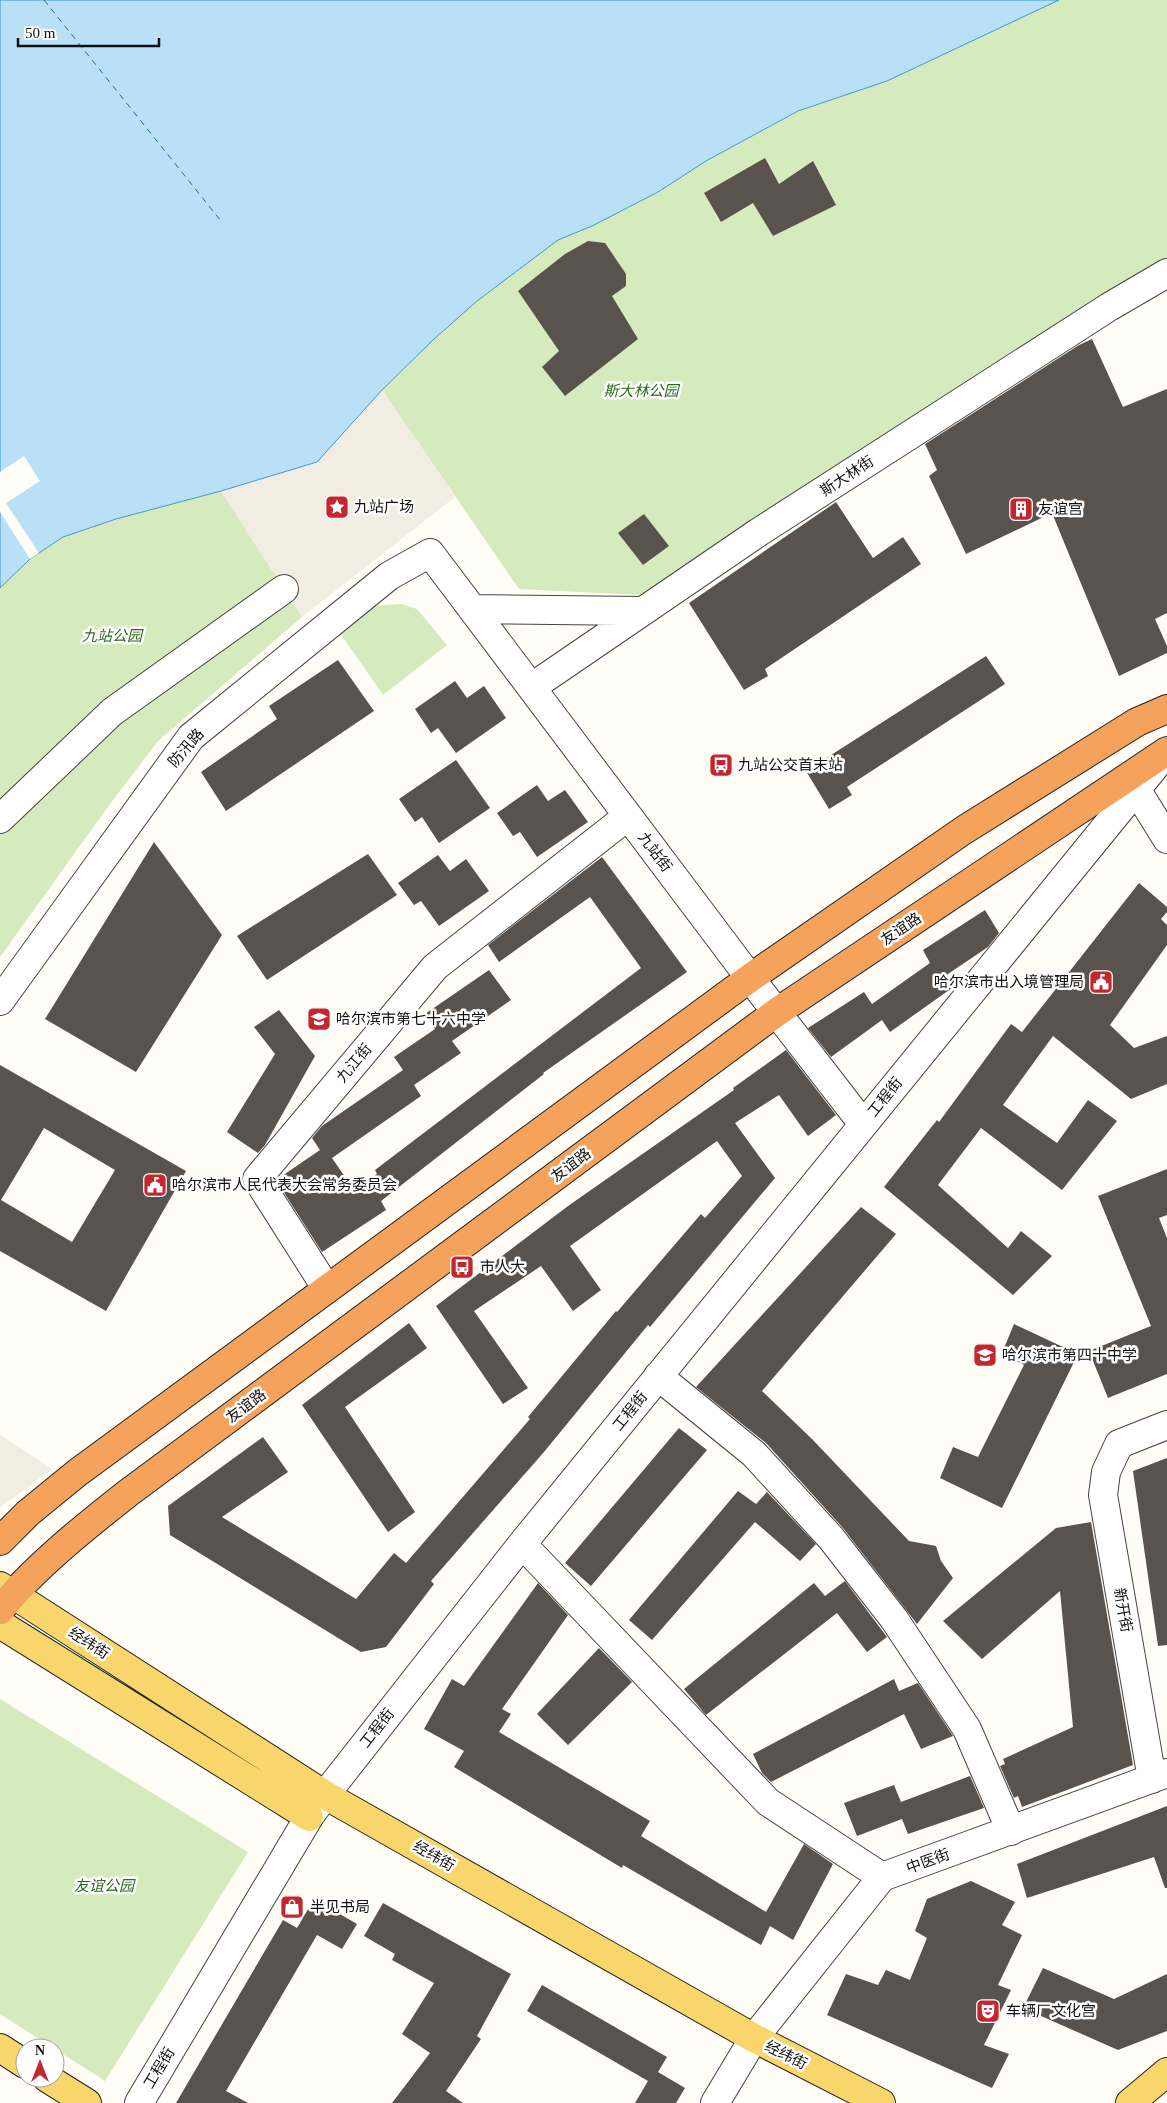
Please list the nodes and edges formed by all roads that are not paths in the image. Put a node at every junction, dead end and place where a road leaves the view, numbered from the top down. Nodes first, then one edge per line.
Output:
1 (1167, 273) edge
2 (449, 578) joint
3 (284, 589) dead end
4 (472, 609) junction
5 (643, 611) junction
6 (532, 688) junction
7 (1167, 710) edge
8 (1167, 752) edge
9 (1136, 789) junction
10 (628, 816) junction
11 (0, 819) edge
12 (1167, 839) edge
13 (750, 978) junction
14 (0, 1001) edge
15 (777, 1012) junction
16 (863, 1124) junction
17 (327, 1289) junction
18 (658, 1376) junction
19 (1167, 1425) edge
20 (0, 1541) edge
21 (522, 1544) junction
22 (4, 1597) edge
23 (0, 1624) edge
24 (1159, 1776) edge
25 (325, 1794) junction
26 (309, 1817) junction
27 (1011, 1830) junction
28 (882, 1877) junction
29 (754, 2038) junction
30 (0, 2048) edge
31 (15, 2058) edge
32 (1167, 2072) edge
33 (63, 2088) edge
34 (87, 2103) edge
35 (138, 2103) edge
36 (716, 2103) edge
37 (881, 2103) edge
38 (1130, 2103) edge

1 - 5 street, 斯大林街
2 - 4 street, 九站街
2 - 14 street, 防汛路
3 - 11 street
4 - 5 street
4 - 6 street, 九站街
5 - 6 street, 斯大林街
6 - 10 street, 九站街
7 - 13 highway
8 - 9 street, 工程街
8 - 15 highway, 友谊路
9 - 12 street
9 - 16 street, 工程街
10 - 13 street, 九站街
10 - 17 street, 九江街
13 - 15 street, 九站街
13 - 17 highway
15 - 16 street, 九站街
15 - 22 highway, 友谊路
16 - 18 street, 工程街
17 - 20 highway
18 - 21 street, 工程街
18 - 27 street
19 - 24 street, 新开街
21 - 25 street, 工程街
21 - 28 street
22 - 25 main road, 经纬街
23 - 26 main road, 经纬街
24 - 27 street, 中医街
25 - 26 street, 工程街
25 - 29 main road, 经纬街
26 - 35 street, 工程街
27 - 28 street, 中医街
28 - 29 street
29 - 36 street
29 - 37 main road, 经纬街
30 - 31 main road
32 - 38 main road
33 - 34 main road

